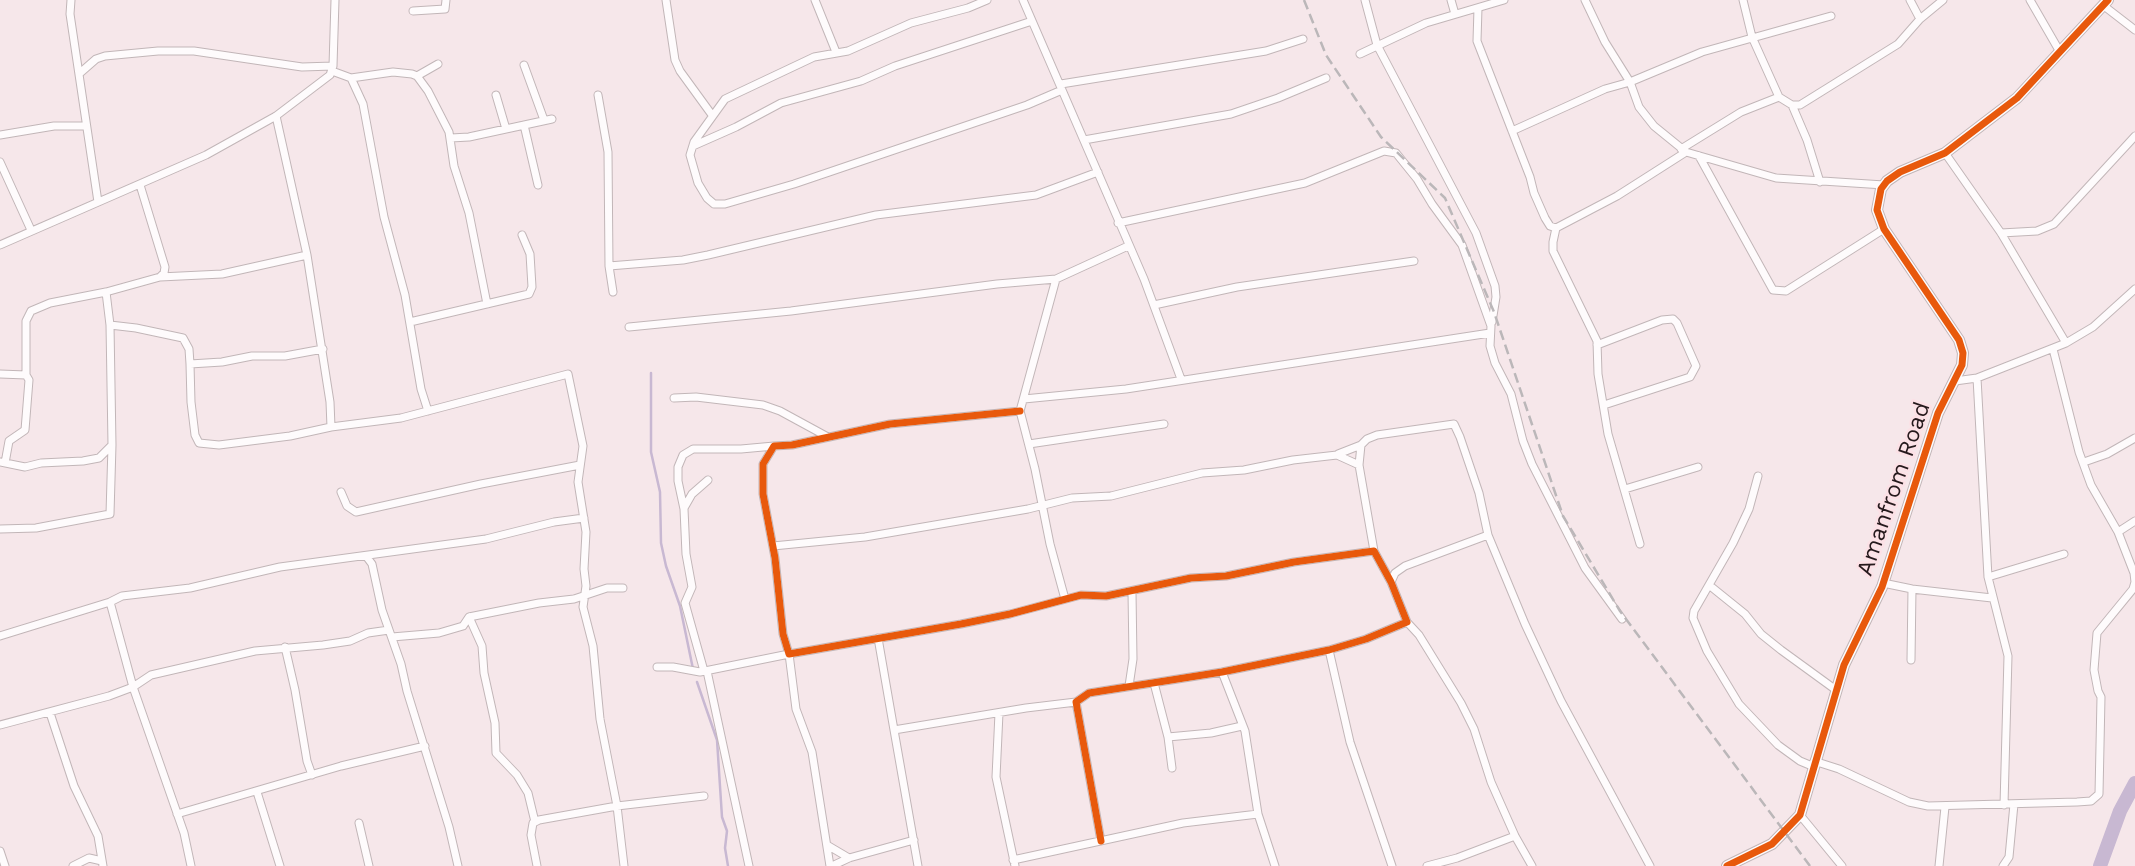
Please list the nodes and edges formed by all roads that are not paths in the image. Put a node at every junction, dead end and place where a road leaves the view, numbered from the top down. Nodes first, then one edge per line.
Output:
1 (71, 0) edge
2 (335, 0) edge
3 (446, 0) edge
4 (666, 0) edge
5 (816, 0) edge
6 (987, 0) edge
7 (1023, 0) edge
8 (1366, 0) edge
9 (1451, 0) edge
10 (1504, 0) edge
11 (1585, 0) edge
12 (1743, 0) edge
13 (1910, 0) edge
14 (1943, 0) edge
15 (2030, 0) edge
16 (2106, 3) edge
17 (1478, 8) junction
18 (413, 11) dead end
19 (1455, 14) junction
20 (1831, 16) dead end
21 (1920, 19) junction
22 (1032, 21) junction
23 (2135, 30) edge
24 (1752, 37) junction
25 (1303, 39) dead end
26 (1377, 45) junction
27 (836, 52) junction
28 (2060, 52) junction
29 (1360, 54) dead end
30 (438, 64) dead end
31 (524, 65) dead end
32 (332, 68) junction
33 (80, 73) junction
34 (417, 76) junction
35 (351, 78) junction
36 (1326, 78) dead end
37 (1630, 82) junction
38 (1061, 87) junction
39 (496, 95) dead end
40 (598, 95) dead end
41 (1779, 97) junction
42 (1792, 105) junction
43 (712, 115) junction
44 (276, 116) junction
45 (524, 125) junction
46 (86, 126) junction
47 (506, 129) junction
48 (1512, 131) junction
49 (0, 135) edge
50 (2135, 136) edge
51 (451, 138) junction
52 (1084, 139) junction
53 (693, 146) junction
54 (1683, 150) junction
55 (1945, 153) junction
56 (1699, 155) junction
57 (0, 162) edge
58 (1098, 172) junction
59 (1820, 182) junction
60 (140, 185) junction
61 (538, 185) dead end
62 (1884, 185) junction
63 (98, 202) junction
64 (1118, 223) junction
65 (1556, 228) junction
66 (1884, 229) junction
67 (31, 230) junction
68 (2001, 233) junction
69 (522, 235) dead end
70 (0, 244) edge
71 (1128, 246) junction
72 (307, 255) junction
73 (1414, 261) dead end
74 (609, 266) junction
75 (160, 277) junction
76 (1056, 279) junction
77 (2135, 290) edge
78 (106, 292) junction
79 (613, 292) dead end
80 (487, 304) junction
81 (1153, 305) junction
82 (411, 322) junction
83 (110, 325) junction
84 (629, 327) dead end
85 (1491, 330) junction
86 (2066, 343) junction
87 (1597, 345) junction
88 (323, 349) junction
89 (2053, 349) junction
90 (190, 364) junction
91 (0, 374) edge
92 (26, 375) junction
93 (1977, 378) junction
94 (1181, 379) junction
95 (1955, 381) junction
96 (674, 398) dead end
97 (1024, 398) junction
98 (1604, 405) junction
99 (428, 411) junction
100 (1020, 411) junction
101 (1164, 424) dead end
102 (331, 427) junction
103 (826, 436) junction
104 (2135, 438) edge
105 (1030, 444) junction
106 (112, 445) junction
107 (1361, 445) junction
108 (774, 446) junction
109 (1337, 455) junction
110 (2084, 462) junction
111 (2, 463) edge
112 (580, 465) junction
113 (1359, 465) junction
114 (1698, 467) dead end
115 (1758, 476) dead end
116 (708, 480) dead end
117 (1625, 489) junction
118 (341, 492) dead end
119 (1043, 506) junction
120 (684, 509) junction
121 (584, 519) junction
122 (2135, 521) edge
123 (0, 529) edge
124 (2118, 532) junction
125 (1488, 535) junction
126 (1640, 544) dead end
127 (773, 546) junction
128 (1374, 551) junction
129 (2064, 554) dead end
130 (366, 556) junction
131 (1385, 573) junction
132 (1395, 573) junction
133 (1988, 577) junction
134 (1391, 582) junction
135 (1883, 583) junction
136 (1709, 585) junction
137 (623, 588) dead end
138 (1912, 589) junction
139 (1132, 592) junction
140 (585, 596) junction
141 (1992, 598) junction
142 (1065, 599) junction
143 (110, 602) junction
144 (468, 617) junction
145 (1622, 618) dead end
146 (1407, 622) junction
147 (390, 634) junction
148 (0, 636) edge
149 (878, 638) junction
150 (285, 647) junction
151 (1329, 650) junction
152 (789, 654) junction
153 (1911, 660) dead end
154 (657, 667) dead end
155 (706, 671) junction
156 (1222, 672) junction
157 (1154, 683) junction
158 (1129, 686) junction
159 (134, 687) junction
160 (1836, 690) junction
161 (1076, 702) junction
162 (50, 713) junction
163 (999, 713) junction
164 (0, 725) edge
165 (1242, 726) junction
166 (894, 730) junction
167 (1168, 737) junction
168 (425, 746) junction
169 (1813, 763) junction
170 (1172, 768) dead end
171 (312, 775) junction
172 (257, 792) junction
173 (704, 796) dead end
174 (2014, 804) junction
175 (2004, 805) junction
176 (617, 806) junction
177 (1945, 807) junction
178 (177, 814) junction
179 (1258, 814) junction
180 (1800, 815) junction
181 (536, 822) junction
182 (359, 823) dead end
183 (1515, 836) junction
184 (914, 840) junction
185 (1101, 841) junction
186 (827, 845) junction
187 (0, 851) edge
188 (849, 858) junction
189 (1014, 863) edge
190 (103, 864) edge
191 (5, 866) edge
192 (74, 866) edge
193 (191, 866) edge
194 (280, 866) edge
195 (369, 866) edge
196 (458, 866) edge
197 (537, 866) edge
198 (624, 866) edge
199 (749, 866) edge
200 (831, 866) edge
201 (918, 866) edge
202 (1275, 866) edge
203 (1392, 866) edge
204 (1427, 866) edge
205 (1532, 866) edge
206 (1650, 866) edge
207 (1728, 866) edge
208 (1842, 866) edge
209 (1939, 866) edge
210 (2003, 866) edge

1 - 33 street
2 - 32 street
3 - 18 street
4 - 43 street
5 - 27 street
6 - 27 street
7 - 22 street
8 - 26 street
9 - 19 street
10 - 17 street
11 - 37 street
12 - 24 street
13 - 21 street
14 - 21 street
15 - 28 street
16 - 23 street
16 - 28 street
17 - 19 street
17 - 48 street
19 - 26 street
20 - 24 street
21 - 42 street
22 - 38 street
22 - 53 street
24 - 37 street
24 - 41 street
25 - 38 street
26 - 29 street
26 - 85 street
27 - 43 street
28 - 55 street
30 - 34 street
31 - 45 street
32 - 33 street
32 - 35 street
32 - 44 street
33 - 46 street
34 - 35 street
34 - 51 street
35 - 82 street
36 - 52 street
37 - 48 street
37 - 54 street
38 - 52 street
38 - 53 street
39 - 47 street
40 - 74 street
41 - 42 street
41 - 54 street
42 - 59 street
43 - 53 street
44 - 60 street
44 - 72 street
45 - 47 street
45 - 61 street
46 - 49 street
46 - 63 street
47 - 51 street
48 - 65 street
50 - 68 street
51 - 80 street
52 - 58 street
54 - 56 street
54 - 65 street
55 - 62 street
55 - 68 street
56 - 59 street
56 - 66 street
57 - 67 street
58 - 64 street
58 - 74 street
59 - 62 street
60 - 63 street
60 - 75 street
62 - 66 street, Amanfrom Road
63 - 67 street
64 - 71 street
64 - 85 street
65 - 87 street
66 - 95 street, Amanfrom Road
67 - 70 street
68 - 86 street
69 - 80 street
71 - 76 street
71 - 81 street
72 - 75 street
72 - 88 street
73 - 81 street
74 - 79 street
75 - 78 street
76 - 84 street
76 - 97 street
77 - 86 street
78 - 83 street
78 - 92 street
80 - 82 street
81 - 94 street
82 - 99 street
83 - 90 street
83 - 106 street
85 - 94 street
85 - 145 street
86 - 89 street
87 - 98 street
87 - 98 street
88 - 90 street
88 - 102 street
89 - 93 street
89 - 110 street
90 - 102 street
91 - 92 street
92 - 111 street
93 - 95 street
93 - 133 street
94 - 97 street
95 - 135 street, Amanfrom Road
96 - 103 street
97 - 100 street
98 - 117 street
99 - 102 street
99 - 112 street
100 - 103 street
100 - 105 street
101 - 105 street
103 - 108 street
104 - 110 street
105 - 119 street
106 - 111 street
106 - 123 street
107 - 109 street
107 - 113 street
107 - 125 street
108 - 120 street
108 - 127 street
109 - 113 street
109 - 119 street
110 - 124 street
112 - 118 street
112 - 121 street
113 - 128 street
114 - 117 street
115 - 136 street
116 - 120 street
117 - 126 street
119 - 127 street
119 - 142 street
120 - 155 street
121 - 130 street
121 - 140 street
122 - 124 street
124 - 174 street
125 - 132 street
125 - 206 street
127 - 152 street
128 - 131 street
128 - 139 street
129 - 133 street
130 - 143 street
130 - 147 street
131 - 132 street
131 - 134 street
132 - 134 street
133 - 141 street
134 - 146 street
135 - 138 street
135 - 160 street, Amanfrom Road
136 - 160 street
136 - 169 street
137 - 140 street
138 - 141 street
138 - 153 street
139 - 142 street
139 - 158 street
140 - 144 street
140 - 176 street
141 - 175 street
142 - 149 street
143 - 148 street
143 - 159 street
144 - 147 street
144 - 181 street
146 - 151 street
146 - 183 street
147 - 150 street
147 - 168 street
149 - 152 street
149 - 166 street
150 - 159 street
150 - 171 street
151 - 156 street
151 - 203 street
152 - 155 street
152 - 186 street
154 - 155 street
155 - 199 street
156 - 157 street
156 - 165 street
157 - 158 street
157 - 167 street
158 - 161 street
159 - 162 street
159 - 178 street
160 - 169 street, Amanfrom Road
161 - 163 street
161 - 185 street
162 - 164 street
162 - 190 street
163 - 166 street
163 - 189 street
165 - 167 street
165 - 179 street
166 - 184 street
167 - 170 street
168 - 171 street
168 - 196 street
169 - 177 street
169 - 180 street, Amanfrom Road
171 - 172 street
172 - 178 street
172 - 194 street
173 - 176 street
174 - 175 street
174 - 210 street
175 - 177 street
176 - 181 street
176 - 198 street
177 - 209 street
178 - 193 street
179 - 185 street
179 - 202 street
180 - 207 street
180 - 208 street
181 - 197 street
182 - 195 street
183 - 204 street
183 - 205 street
184 - 188 street
184 - 201 street
185 - 189 street
186 - 188 street
186 - 200 street
187 - 191 street
188 - 200 street
190 - 192 street

